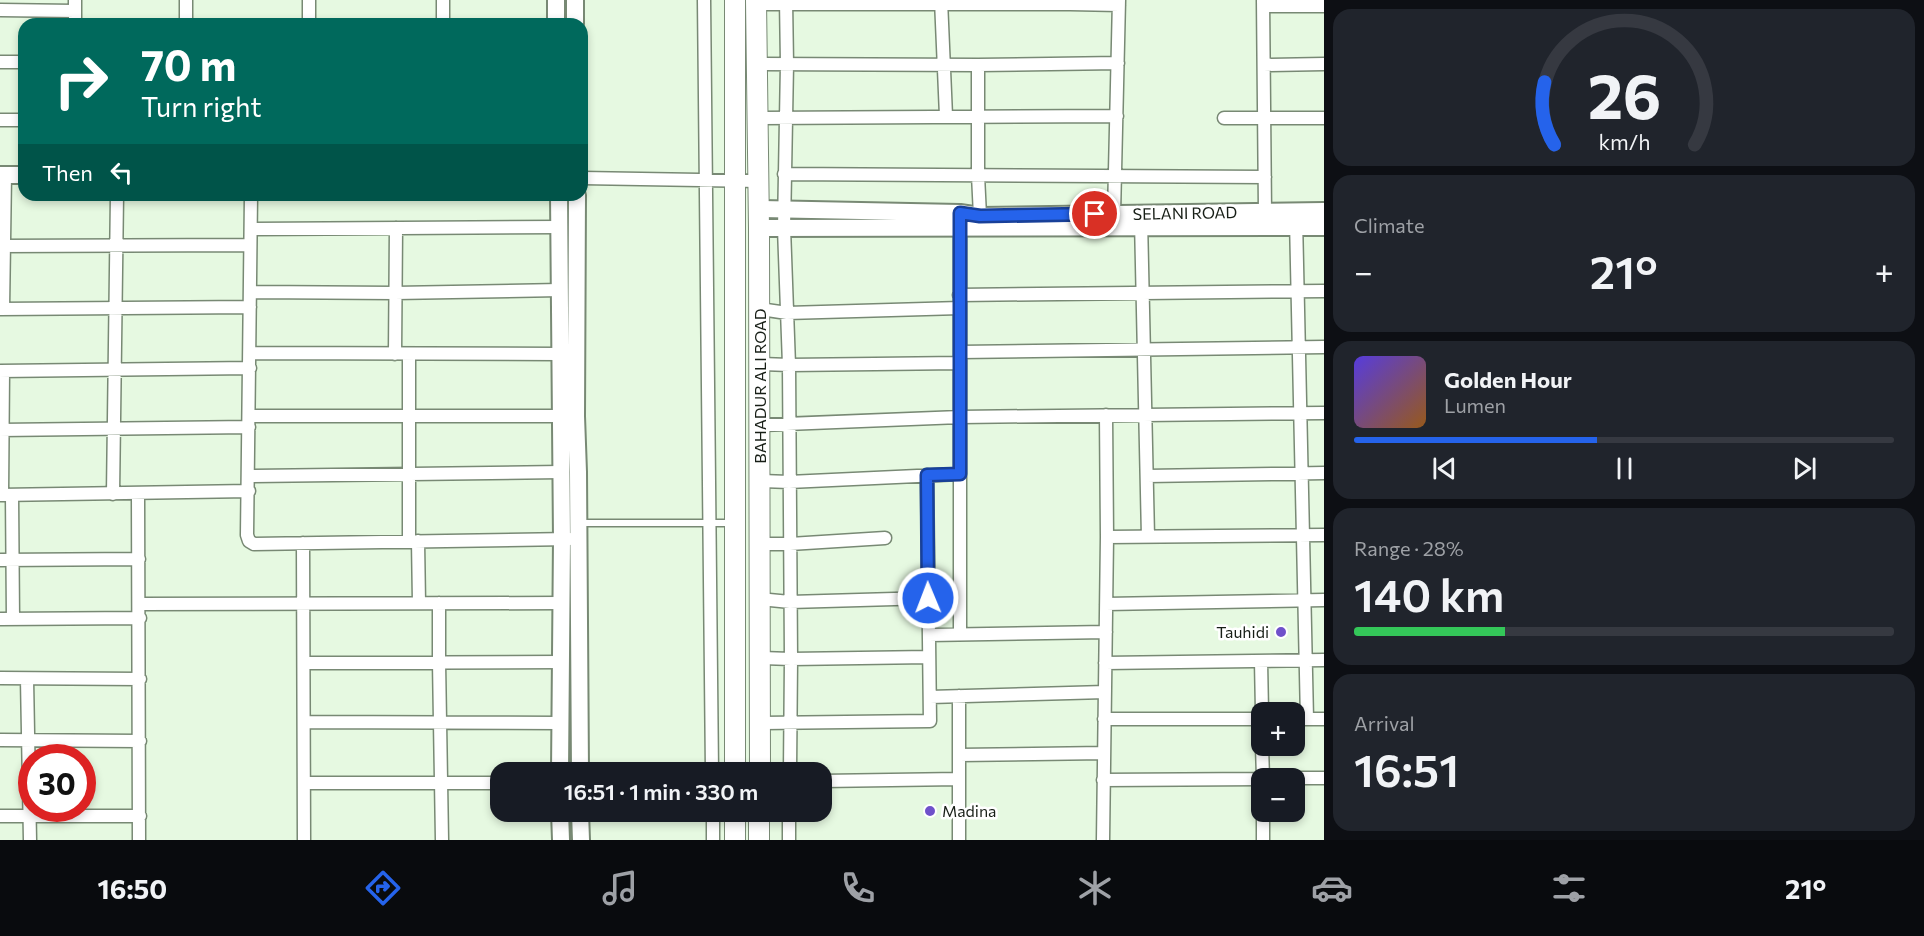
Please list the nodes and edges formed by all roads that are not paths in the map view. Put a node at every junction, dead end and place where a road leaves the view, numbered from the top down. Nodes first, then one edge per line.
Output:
1 (186, 0) edge
2 (309, 0) edge
3 (443, 0) edge
4 (556, 0) edge
5 (575, 0) edge
6 (704, 0) edge
7 (735, 0) edge
8 (756, 2) edge
9 (786, 2) edge
10 (941, 2) edge
11 (1070, 2) edge
12 (1119, 3) edge
13 (1263, 3) edge
14 (1324, 6) edge
15 (0, 10) edge
16 (75, 12) edge
17 (186, 18) edge
18 (309, 18) edge
19 (443, 18) edge
20 (556, 18) edge
21 (575, 18) edge
22 (0, 62) edge
23 (18, 62) edge
24 (757, 63) junction
25 (1118, 63) junction
26 (1324, 63) edge
27 (787, 64) junction
28 (944, 64) junction
29 (978, 65) junction
30 (1264, 65) junction
31 (946, 116) junction
32 (1117, 116) junction
33 (978, 117) junction
34 (758, 118) junction
35 (786, 118) junction
36 (1224, 118) dead end
37 (1264, 118) junction
38 (1324, 118) edge
39 (0, 120) edge
40 (18, 120) edge
41 (784, 174) junction
42 (3, 175) edge
43 (978, 175) junction
44 (1115, 176) junction
45 (1265, 177) junction
46 (588, 178) edge
47 (707, 180) junction
48 (736, 180) junction
49 (759, 181) junction
50 (117, 201) edge
51 (251, 201) edge
52 (559, 201) edge
53 (577, 201) edge
54 (1324, 210) edge
55 (784, 211) junction
56 (1265, 212) junction
57 (1114, 214) junction
58 (980, 216) junction
59 (759, 219) junction
60 (1296, 219) junction
61 (960, 221) junction
62 (1141, 221) junction
63 (559, 227) junction
64 (1324, 227) edge
65 (251, 228) junction
66 (396, 228) junction
67 (784, 228) junction
68 (250, 245) junction
69 (2, 246) edge
70 (116, 246) junction
71 (560, 290) junction
72 (1298, 291) junction
73 (1324, 291) edge
74 (250, 292) junction
75 (395, 293) junction
76 (1143, 294) junction
77 (960, 302) junction
78 (250, 307) junction
79 (115, 308) junction
80 (1, 309) edge
81 (760, 309) junction
82 (787, 313) junction
83 (1324, 347) edge
84 (1299, 348) junction
85 (1144, 350) junction
86 (250, 353) junction
87 (395, 354) junction
88 (409, 354) junction
89 (559, 354) junction
90 (960, 357) junction
91 (760, 364) junction
92 (789, 365) junction
93 (250, 368) junction
94 (114, 370) junction
95 (2, 371) edge
96 (1300, 413) junction
97 (1324, 413) edge
98 (1106, 415) junction
99 (1145, 415) junction
100 (409, 416) junction
101 (560, 416) junction
102 (960, 417) junction
103 (249, 422) junction
104 (788, 423) junction
105 (759, 425) junction
106 (114, 429) junction
107 (1, 430) edge
108 (561, 472) junction
109 (1302, 473) junction
110 (1324, 473) edge
111 (960, 474) junction
112 (409, 475) junction
113 (927, 475) junction
114 (1147, 476) junction
115 (249, 477) junction
116 (760, 481) junction
117 (789, 482) junction
118 (249, 491) junction
119 (113, 494) junction
120 (138, 494) junction
121 (5, 495) edge
122 (709, 523) junction
123 (736, 523) junction
124 (572, 534) junction
125 (1303, 535) junction
126 (1324, 535) edge
127 (1107, 537) junction
128 (1148, 537) junction
129 (885, 538) dead end
130 (413, 542) junction
131 (303, 543) junction
132 (760, 544) junction
133 (790, 544) junction
134 (139, 559) junction
135 (6, 560) edge
136 (928, 598) junction
137 (760, 599) junction
138 (1305, 600) junction
139 (1324, 600) edge
140 (790, 602) junction
141 (304, 603) junction
142 (419, 603) junction
143 (439, 603) junction
144 (561, 603) junction
145 (140, 604) junction
146 (1106, 604) junction
147 (140, 618) junction
148 (0, 619) edge
149 (13, 619) junction
150 (1106, 632) junction
151 (960, 634) junction
152 (929, 635) junction
153 (929, 657) junction
154 (760, 658) junction
155 (791, 660) junction
156 (1324, 660) edge
157 (1262, 661) junction
158 (1306, 661) junction
159 (439, 662) junction
160 (560, 662) junction
161 (304, 663) junction
162 (1105, 663) junction
163 (0, 678) edge
164 (27, 679) junction
165 (140, 679) junction
166 (1105, 693) junction
167 (959, 696) junction
168 (930, 697) junction
169 (1262, 702) edge
170 (1302, 702) edge
171 (1324, 718) edge
172 (1104, 719) junction
173 (1251, 719) edge
174 (1305, 719) edge
175 (304, 722) junction
176 (440, 723) junction
177 (560, 723) junction
178 (760, 723) junction
179 (790, 723) junction
180 (0, 740) edge
181 (29, 740) junction
182 (140, 741) junction
183 (29, 744) edge
184 (1104, 753) junction
185 (959, 755) junction
186 (560, 762) edge
187 (580, 762) edge
188 (712, 762) edge
189 (735, 762) edge
190 (760, 762) edge
191 (790, 762) edge
192 (1305, 778) edge
193 (1324, 778) edge
194 (959, 779) junction
195 (1251, 779) edge
196 (1103, 780) junction
197 (832, 781) edge
198 (304, 783) junction
199 (442, 783) junction
200 (490, 783) edge
201 (0, 816) edge
202 (18, 816) edge
203 (96, 816) edge
204 (140, 816) junction
205 (31, 822) edge
206 (560, 822) edge
207 (580, 822) edge
208 (713, 822) edge
209 (735, 822) edge
210 (759, 822) edge
211 (789, 822) edge
212 (1263, 822) edge
213 (30, 840) edge
214 (139, 840) edge
215 (304, 840) edge
216 (442, 840) edge
217 (561, 840) edge
218 (581, 840) edge
219 (713, 840) edge
220 (735, 840) edge
221 (759, 840) edge
222 (789, 840) edge
223 (959, 840) edge
224 (1102, 840) edge
225 (1263, 840) edge

1 - 17 street
2 - 18 street
3 - 19 street
4 - 20 street
5 - 21 street
6 - 47 street
7 - 48 main road, BAHADUR ALI ROAD
8 - 9 street
8 - 24 main road, BAHADUR ALI ROAD
9 - 10 street
9 - 27 street
10 - 11 street
10 - 28 street
11 - 12 street
12 - 25 street
13 - 14 street
13 - 30 street
15 - 16 street
22 - 23 street
24 - 27 street
24 - 34 main road, BAHADUR ALI ROAD
25 - 29 street
25 - 32 street
26 - 30 street
27 - 28 street
27 - 35 street
28 - 29 street
28 - 31 street
29 - 33 street
30 - 37 street
31 - 33 street
31 - 35 street
32 - 33 street
32 - 44 street
33 - 43 street
34 - 35 street
34 - 49 main road, BAHADUR ALI ROAD
35 - 41 street
36 - 37 street
37 - 38 street
37 - 45 street
39 - 40 street
41 - 43 street
41 - 55 street
42 - 69 street
43 - 44 street
43 - 58 street
44 - 45 street
44 - 57 street
45 - 56 street
46 - 47 street
47 - 48 street
47 - 122 street
48 - 49 street
48 - 123 main road, BAHADUR ALI ROAD
49 - 59 main road, BAHADUR ALI ROAD
50 - 70 street
51 - 65 street
52 - 63 street
53 - 124 street
54 - 60 street, SELANI ROAD
55 - 59 street, SELANI ROAD
55 - 61 street, SELANI ROAD
55 - 67 street
56 - 60 street, SELANI ROAD
56 - 62 street, SELANI ROAD
57 - 58 street, SELANI ROAD
57 - 62 street, SELANI ROAD
58 - 61 street, SELANI ROAD
59 - 67 street, SELANI ROAD
59 - 81 main road, BAHADUR ALI ROAD
60 - 62 street, SELANI ROAD
60 - 64 street, SELANI ROAD
60 - 72 street
61 - 62 street, SELANI ROAD
61 - 67 street, SELANI ROAD
61 - 77 street
62 - 76 street
63 - 66 street
63 - 71 street
65 - 66 street
65 - 68 street
66 - 75 street
67 - 82 street
68 - 70 street
68 - 74 street
69 - 70 street
69 - 80 street
70 - 79 street
71 - 75 street
71 - 89 street
72 - 73 street
72 - 76 street
72 - 84 street
74 - 75 street
74 - 78 street
75 - 87 street
76 - 77 street
76 - 85 street
77 - 82 street
77 - 90 street
78 - 79 street
78 - 86 street
79 - 80 street
79 - 94 street
81 - 82 street
81 - 91 main road, BAHADUR ALI ROAD
82 - 92 street
83 - 84 street
84 - 85 street
84 - 96 street
85 - 90 street
85 - 99 street
86 - 87 street
86 - 93 street
87 - 88 street
88 - 89 street
88 - 100 street
89 - 101 street
90 - 92 street
90 - 102 street
91 - 92 street
91 - 105 main road, BAHADUR ALI ROAD
92 - 104 street
93 - 94 street
93 - 103 street
94 - 95 street
94 - 106 street
95 - 107 street
96 - 97 street
96 - 99 street
96 - 109 street
98 - 99 street
98 - 102 street
98 - 127 street
99 - 114 street
100 - 101 street
100 - 103 street
100 - 112 street
101 - 108 street
102 - 104 street
102 - 111 street
103 - 106 street
103 - 115 street
104 - 105 street
104 - 117 street
105 - 116 main road, BAHADUR ALI ROAD
106 - 107 street
106 - 119 street
107 - 121 street
108 - 112 street
108 - 124 street
109 - 110 street
109 - 114 street
109 - 125 street
111 - 113 street
111 - 151 street
112 - 115 street
112 - 130 street
113 - 117 street
113 - 136 street
114 - 128 street
115 - 118 street
116 - 117 street
116 - 132 main road, BAHADUR ALI ROAD
117 - 133 street
118 - 120 street
118 - 131 street
119 - 120 street
119 - 121 street
120 - 134 street
121 - 135 street
122 - 123 lane
122 - 124 lane
122 - 188 street
123 - 189 main road, BAHADUR ALI ROAD
124 - 130 street
124 - 144 street
124 - 187 street
125 - 126 street
125 - 128 street
125 - 138 street
127 - 128 street
127 - 146 street
129 - 133 street
130 - 131 street
130 - 142 street
131 - 141 street
132 - 133 street
132 - 137 main road, BAHADUR ALI ROAD
133 - 140 street
134 - 135 street
134 - 145 street
135 - 149 street
136 - 140 street
136 - 152 street
137 - 140 street
137 - 154 main road, BAHADUR ALI ROAD
138 - 139 street
138 - 146 street
138 - 158 street
140 - 155 street
141 - 142 street
141 - 145 street
141 - 161 street
142 - 143 street
143 - 144 street
143 - 159 street
144 - 160 street
145 - 147 street
146 - 150 street
147 - 149 street
147 - 165 street
148 - 149 street
150 - 151 street
150 - 162 street
151 - 152 street
152 - 153 street
153 - 155 street
153 - 168 street
154 - 155 street
154 - 178 main road, BAHADUR ALI ROAD
155 - 179 street
156 - 158 street
157 - 158 street
157 - 162 street
157 - 169 street
158 - 170 street
159 - 160 street
159 - 161 street
159 - 176 street
160 - 177 street
161 - 175 street
162 - 166 street
163 - 164 street
164 - 165 street
164 - 181 street
165 - 182 street
166 - 167 street
166 - 172 street
167 - 168 street
167 - 185 street
168 - 179 street
171 - 174 street
172 - 173 street
172 - 184 street
175 - 176 street
175 - 198 street
176 - 177 street
176 - 199 street
177 - 186 street
178 - 179 street
178 - 190 main road, BAHADUR ALI ROAD
179 - 191 street
180 - 181 street
181 - 182 street
181 - 183 street
182 - 204 street
184 - 185 street
184 - 196 street
185 - 194 street
192 - 193 street
194 - 197 street
194 - 223 street
195 - 196 street
196 - 224 street
198 - 199 street
198 - 215 street
199 - 200 street
199 - 216 street
201 - 202 street
203 - 204 street
204 - 214 street
205 - 213 street
206 - 217 street
207 - 218 street
208 - 219 street
209 - 220 main road
210 - 221 main road
211 - 222 street
212 - 225 street

